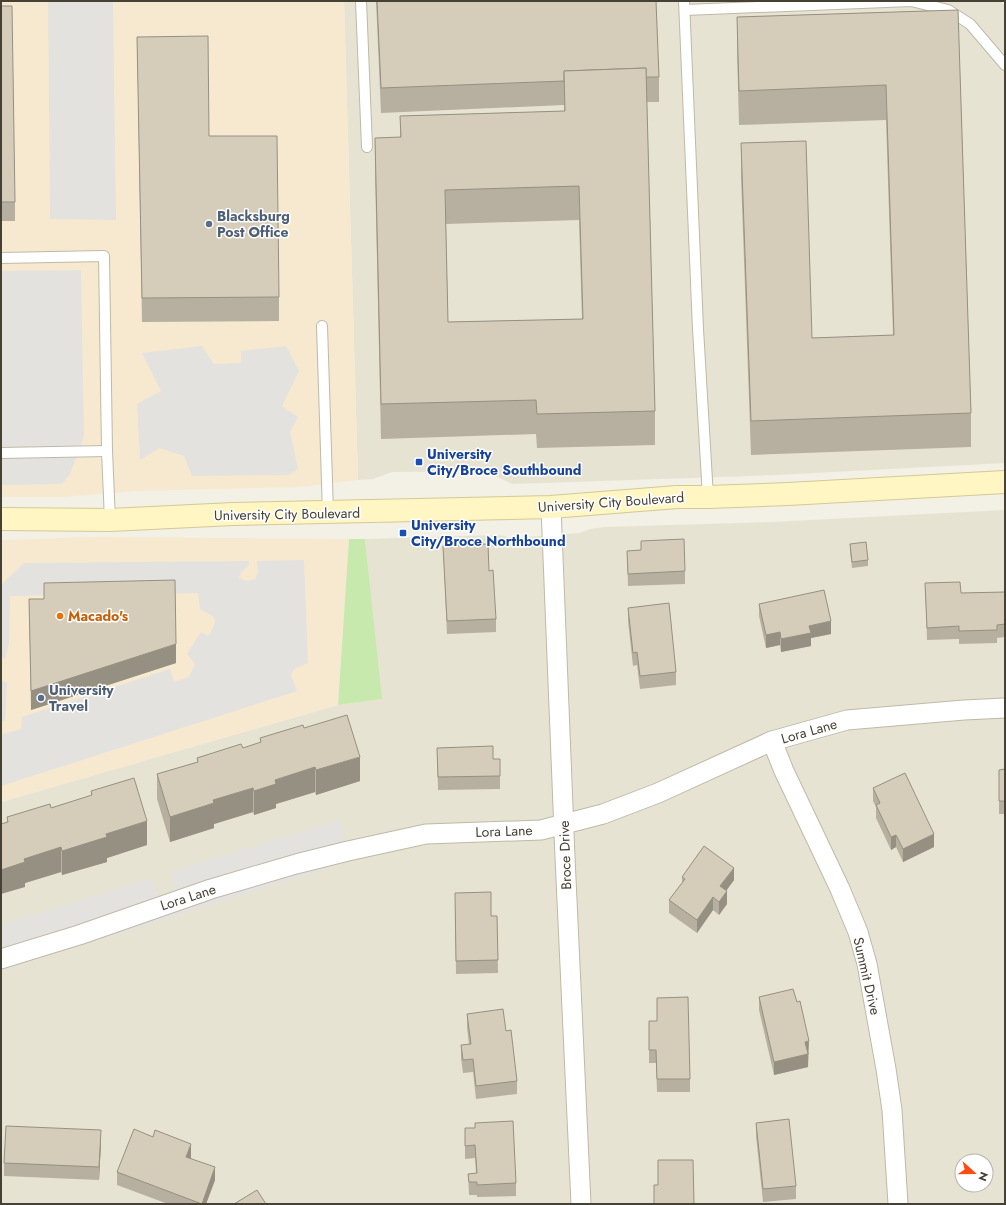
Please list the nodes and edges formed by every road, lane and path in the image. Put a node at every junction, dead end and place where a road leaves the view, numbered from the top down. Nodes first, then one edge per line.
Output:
1 (361, 1) edge
2 (684, 6) edge
3 (1005, 65) edge
4 (367, 147) dead end
5 (1, 258) edge
6 (322, 326) dead end
7 (107, 450) junction
8 (1, 453) edge
9 (1005, 482) edge
10 (708, 497) junction
11 (551, 507) junction
12 (328, 513) junction
13 (1, 519) edge
14 (110, 520) junction
15 (1005, 708) edge
16 (772, 741) junction
17 (564, 824) junction
18 (1, 959) edge
19 (581, 1204) edge
20 (898, 1204) edge

1 - 4 lane
2 - 3 lane
2 - 10 lane
5 - 7 lane
6 - 12 lane
7 - 8 lane
7 - 14 lane
9 - 10 main road, University City Boulevard
10 - 11 main road, University City Boulevard
11 - 12 main road, University City Boulevard
11 - 17 street, Broce Drive
12 - 14 main road, University City Boulevard
13 - 14 main road, University City Boulevard
15 - 16 street, Lora Lane
16 - 17 street, Lora Lane
16 - 20 street, Summit Drive
17 - 18 street, Lora Lane
17 - 19 street, Broce Drive

